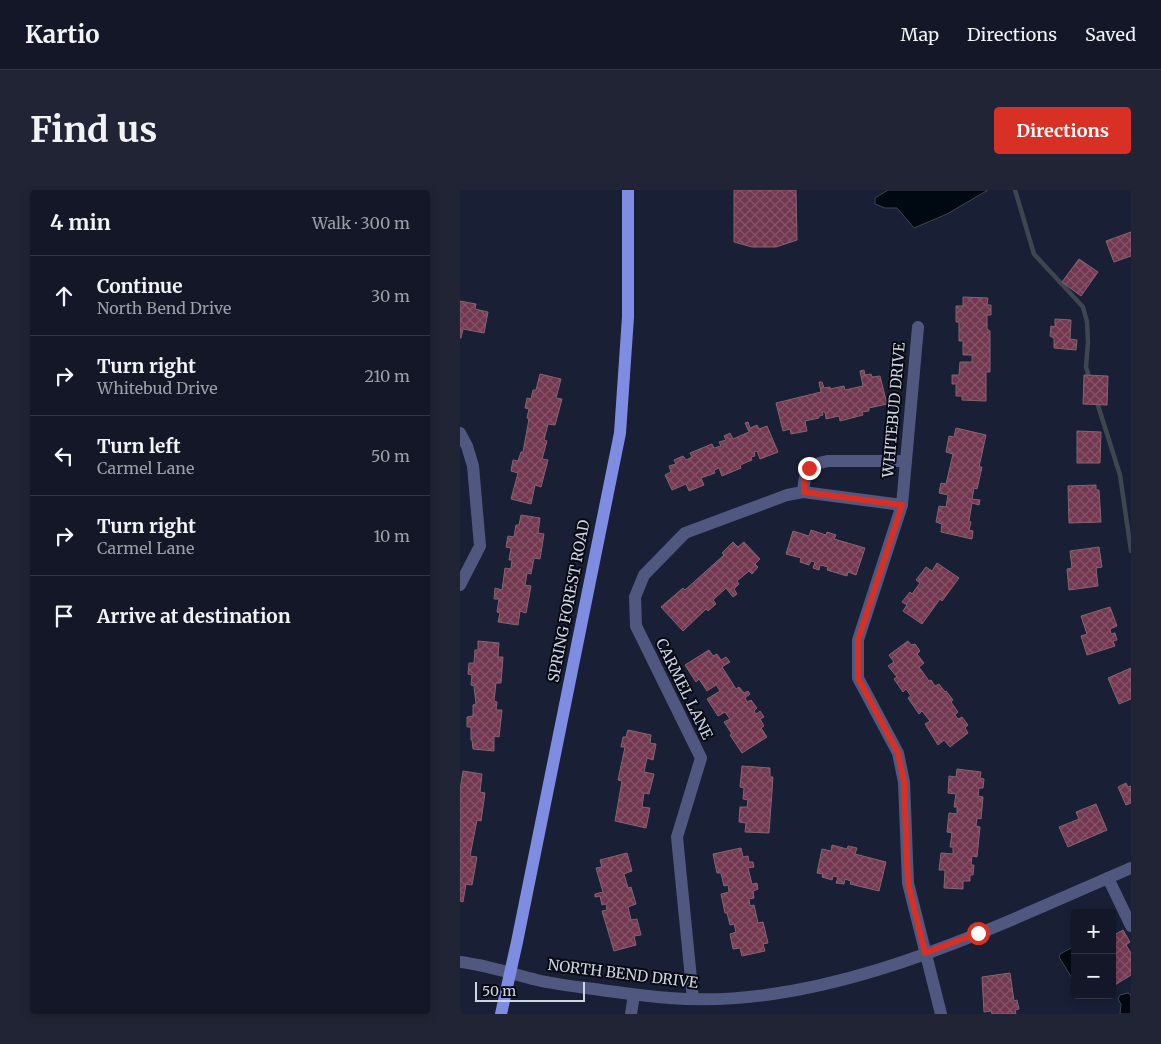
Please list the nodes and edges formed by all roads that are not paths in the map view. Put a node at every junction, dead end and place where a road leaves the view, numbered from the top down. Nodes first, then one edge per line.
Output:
1 (628, 190) edge
2 (918, 327) dead end
3 (460, 433) edge
4 (906, 462) junction
5 (804, 492) junction
6 (902, 505) junction
7 (460, 585) edge
8 (1131, 868) edge
9 (1108, 878) junction
10 (1131, 926) edge
11 (925, 953) junction
12 (460, 962) edge
13 (510, 972) junction
14 (634, 994) junction
15 (694, 999) junction
16 (500, 1014) edge
17 (631, 1014) edge
18 (941, 1014) edge

1 - 13 main road, SPRING FOREST ROAD
2 - 4 street, WHITEBUD DRIVE
3 - 7 street
4 - 5 street
4 - 6 street, WHITEBUD DRIVE
5 - 6 street, CARMEL LANE
5 - 15 street, CARMEL LANE
6 - 11 street, WHITEBUD DRIVE
8 - 9 street, NORTH BEND DRIVE
9 - 10 street
9 - 11 street, NORTH BEND DRIVE
11 - 15 street, NORTH BEND DRIVE
11 - 18 street, WHITEBUD DRIVE
12 - 13 street, NORTH BEND DRIVE
13 - 14 street, NORTH BEND DRIVE
13 - 16 main road, SPRING FOREST ROAD
14 - 15 street, NORTH BEND DRIVE
14 - 17 street

